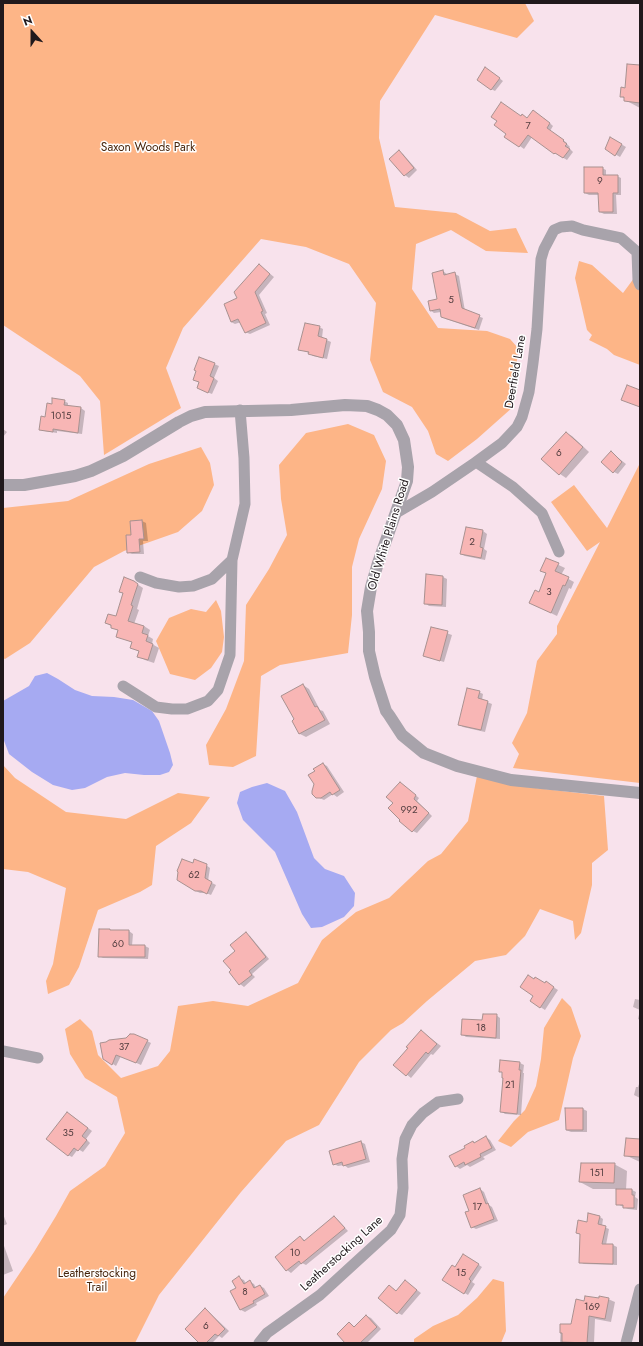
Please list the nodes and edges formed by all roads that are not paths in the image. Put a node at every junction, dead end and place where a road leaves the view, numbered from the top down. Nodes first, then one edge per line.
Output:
1 (638, 249) edge
2 (640, 285) edge
3 (240, 410) junction
4 (476, 462) junction
5 (3, 485) edge
6 (396, 513) junction
7 (559, 552) dead end
8 (232, 560) junction
9 (140, 577) dead end
10 (123, 686) dead end
11 (640, 793) edge
12 (3, 1051) edge
13 (38, 1058) dead end
14 (458, 1099) dead end
15 (640, 1289) edge
16 (259, 1343) edge
17 (626, 1343) edge

1 - 2 street
1 - 4 street, Deerfield Lane
3 - 5 street, Old White Plains Road
3 - 6 street, Old White Plains Road
3 - 8 street
4 - 6 street, Deerfield Lane
4 - 7 street
6 - 11 street, Old White Plains Road
8 - 9 street
8 - 10 street
12 - 13 street
14 - 16 street, Leatherstocking Lane
15 - 17 street

